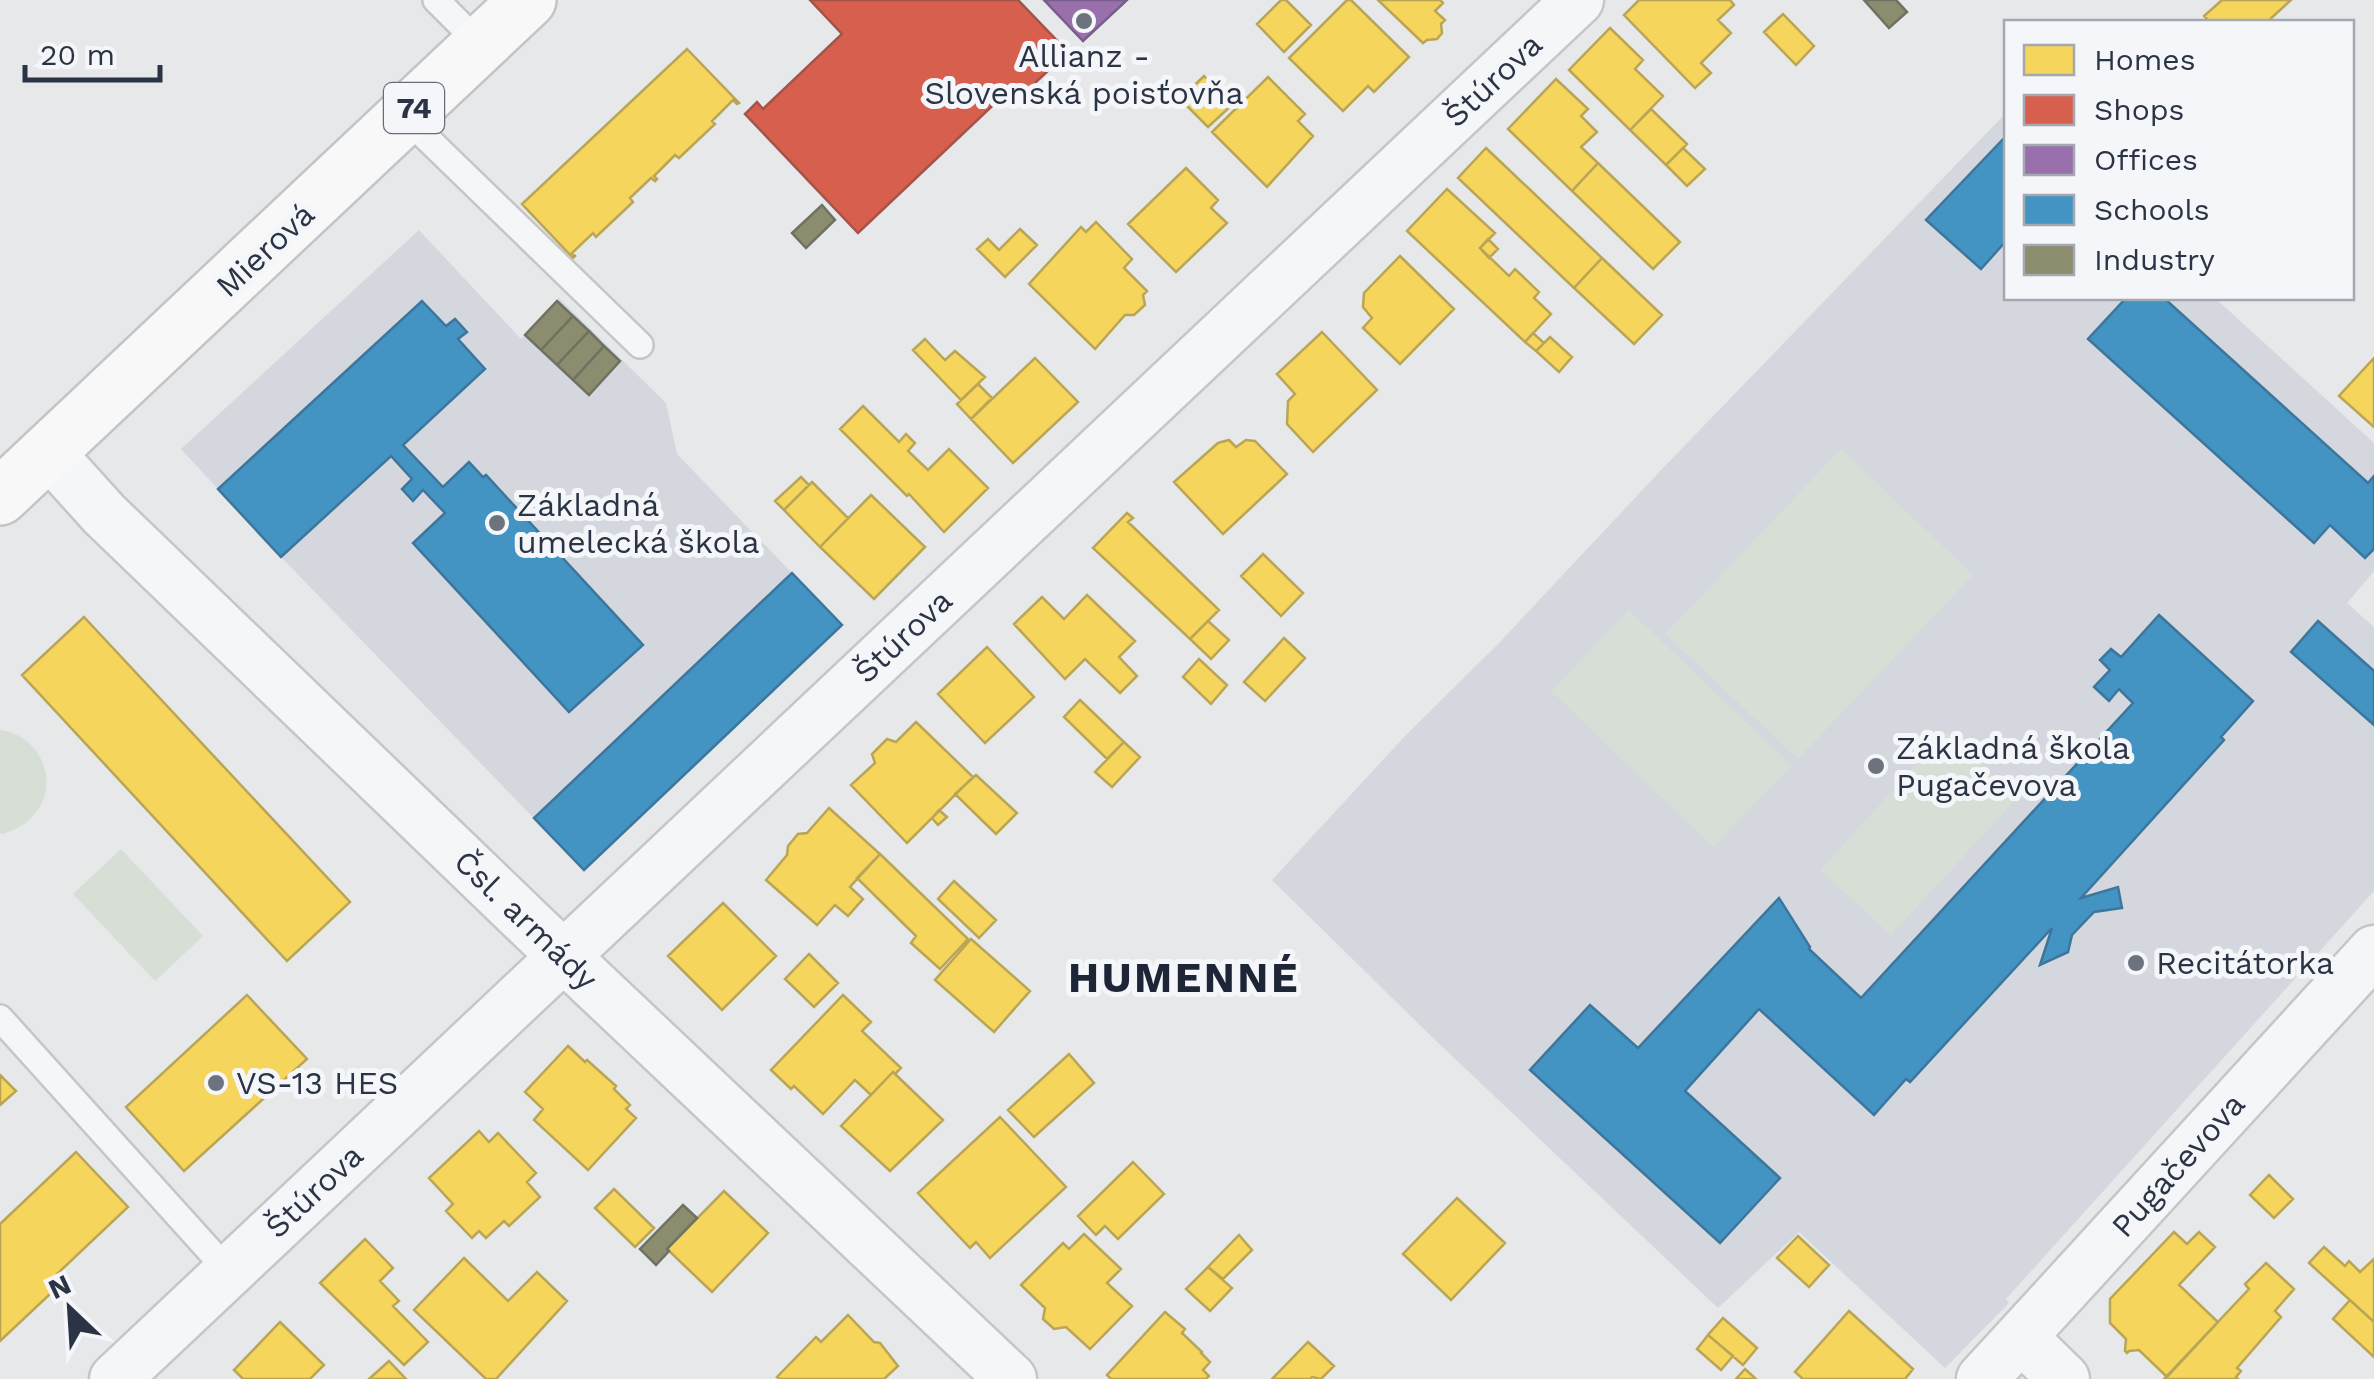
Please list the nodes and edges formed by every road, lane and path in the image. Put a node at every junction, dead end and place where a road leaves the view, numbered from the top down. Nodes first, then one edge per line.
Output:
1 (436, 0) edge
2 (528, 0) edge
3 (1578, 0) edge
4 (481, 45) junction
5 (405, 117) junction
6 (640, 345) dead end
7 (48, 453) junction
8 (0, 497) edge
9 (2374, 951) edge
10 (563, 956) junction
11 (0, 1018) edge
12 (228, 1272) junction
13 (2021, 1337) junction
14 (114, 1379) edge
15 (1010, 1379) edge
16 (1982, 1379) edge
17 (2064, 1379) edge

1 - 4 lane
2 - 4 main road, Mierová / 74
3 - 10 street, Štúrova
4 - 5 main road, Mierová / 74
5 - 6 lane
5 - 7 main road, Mierová / 74
7 - 8 main road, Mierová / 74
7 - 10 street, Čsl. armády
9 - 13 street, Pugačevova
10 - 12 street, Štúrova
10 - 15 street, Čsl. armády
11 - 12 lane
12 - 14 street, Štúrova
13 - 16 street, Pugačevova
13 - 17 street

